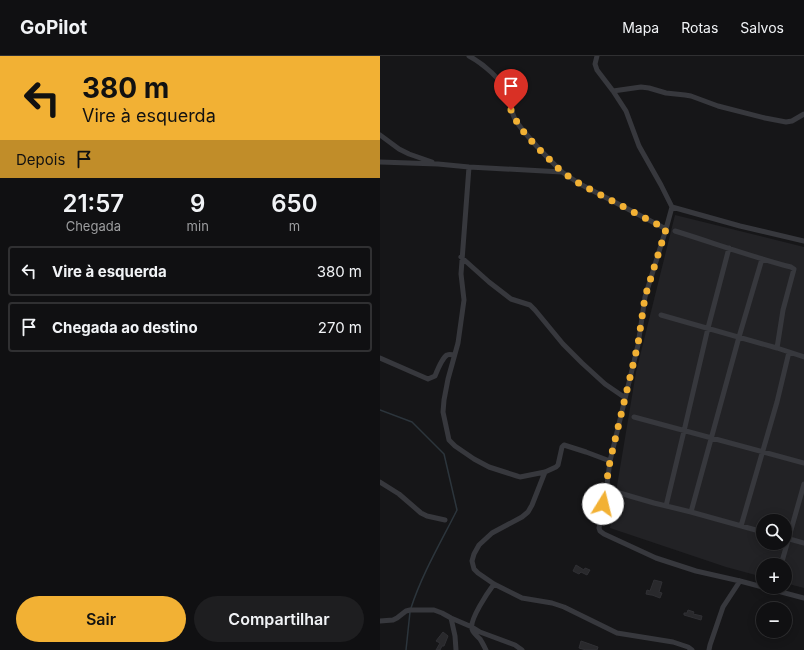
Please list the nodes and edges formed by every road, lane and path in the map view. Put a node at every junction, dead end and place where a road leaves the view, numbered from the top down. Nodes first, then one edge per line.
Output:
1 (469, 56) edge
2 (597, 56) edge
3 (613, 91) junction
4 (804, 114) edge
5 (380, 135) edge
6 (380, 162) edge
7 (438, 164) junction
8 (469, 167) junction
9 (562, 172) junction
10 (672, 206) junction
11 (666, 229) junction
12 (675, 231) dead end
13 (804, 241) edge
14 (729, 248) junction
15 (461, 257) junction
16 (762, 259) junction
17 (661, 315) dead end
18 (708, 328) junction
19 (739, 337) junction
20 (777, 348) junction
21 (789, 352) junction
22 (454, 355) junction
23 (804, 357) edge
24 (380, 358) edge
25 (624, 397) junction
26 (634, 417) dead end
27 (684, 431) junction
28 (711, 438) junction
29 (762, 451) junction
30 (610, 461) junction
31 (804, 463) edge
32 (545, 472) junction
33 (380, 482) edge
34 (804, 484) edge
35 (616, 492) dead end
36 (666, 506) junction
37 (692, 512) junction
38 (445, 520) dead end
39 (792, 520) edge
40 (741, 526) junction
41 (756, 530) edge
42 (792, 539) edge
43 (804, 542) edge
44 (740, 581) junction
45 (494, 584) junction
46 (804, 598) edge
47 (451, 618) junction
48 (380, 621) edge
49 (472, 627) junction
50 (456, 650) edge
51 (486, 650) edge
52 (522, 650) edge
53 (692, 650) edge
54 (709, 650) edge

1 - 9 street
2 - 3 street
3 - 4 street
3 - 10 street
5 - 7 street
6 - 7 street
7 - 8 street
8 - 9 street
8 - 15 street
9 - 11 street
10 - 11 street
10 - 13 street
11 - 25 street
12 - 14 street
14 - 16 street
14 - 18 street
15 - 22 street
15 - 25 street
16 - 19 street
16 - 20 street
17 - 18 street
18 - 19 street
18 - 27 street
19 - 20 street
19 - 28 street
20 - 21 street
21 - 23 street
21 - 29 street
22 - 24 street
22 - 32 street
25 - 30 street
26 - 27 street
27 - 28 street
27 - 36 street
28 - 29 street
28 - 37 street
29 - 31 street
29 - 40 street
30 - 32 street
30 - 44 street
32 - 45 street
33 - 38 street
34 - 39 street
35 - 36 street
36 - 37 street
37 - 40 street
40 - 41 street
42 - 43 street
44 - 46 street
44 - 54 street
45 - 49 street
45 - 53 street
47 - 48 street
47 - 49 street
47 - 50 street
49 - 51 street
49 - 52 street

